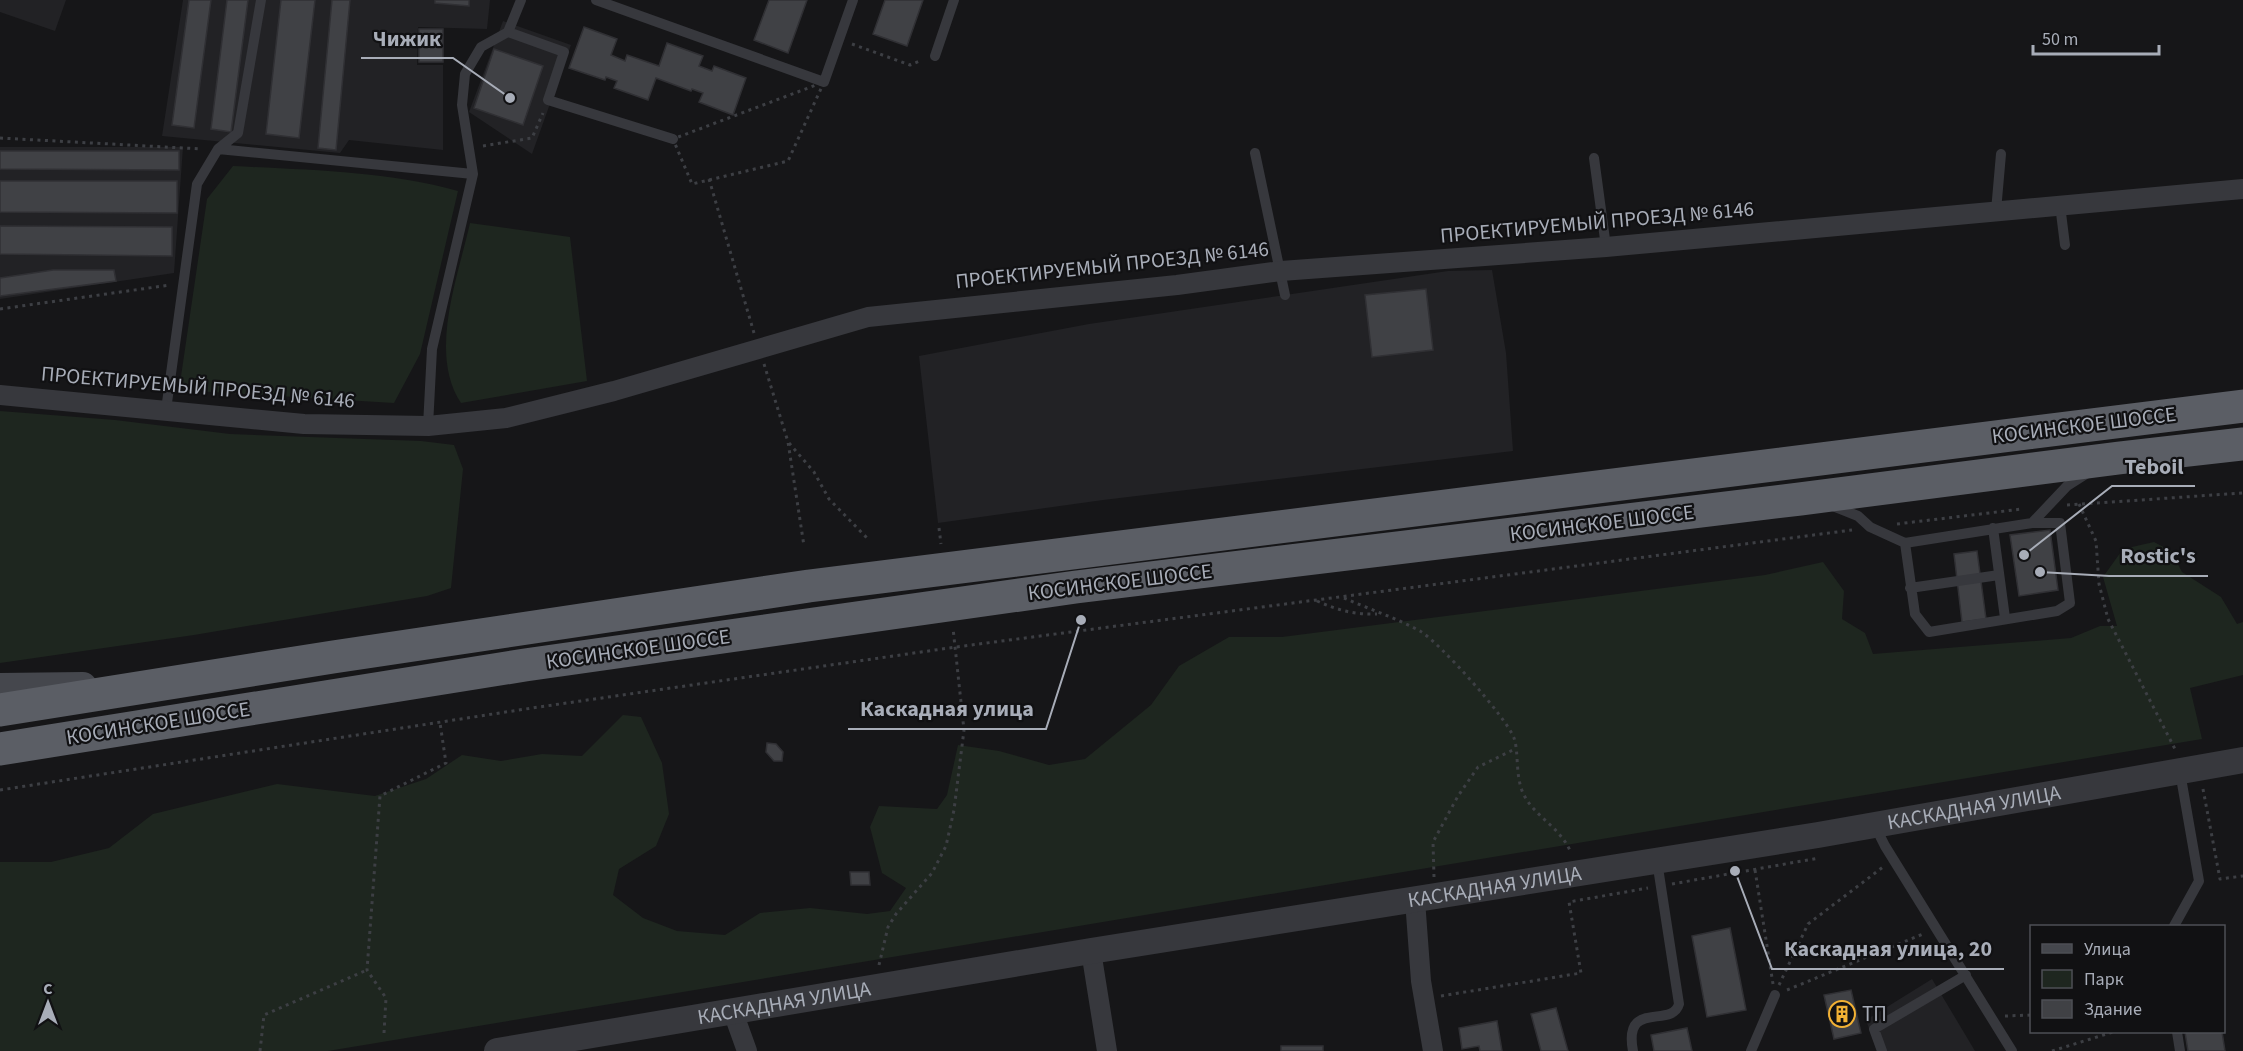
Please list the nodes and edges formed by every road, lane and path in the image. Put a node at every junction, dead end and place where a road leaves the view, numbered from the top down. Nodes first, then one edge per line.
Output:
1 (261, 0) edge
2 (521, 0) edge
3 (596, 0) edge
4 (853, 0) edge
5 (954, 0) edge
6 (508, 32) junction
7 (840, 40) junction
8 (935, 56) joint
9 (824, 82) junction
10 (548, 100) junction
11 (0, 138) edge
12 (673, 139) junction
13 (218, 149) junction
14 (469, 149) junction
15 (1255, 153) dead end
16 (2001, 154) dead end
17 (1594, 158) dead end
18 (473, 174) junction
19 (709, 179) junction
20 (2243, 189) edge
21 (2060, 205) junction
22 (1996, 211) junction
23 (2065, 244) dead end
24 (1606, 247) junction
25 (1281, 271) junction
26 (183, 283) junction
27 (1286, 295) dead end
28 (0, 309) edge
29 (755, 337) dead end
30 (762, 357) dead end
31 (0, 395) edge
32 (2243, 406) edge
33 (165, 410) junction
34 (428, 426) junction
35 (788, 442) junction
36 (2243, 444) edge
37 (2119, 458) junction
38 (2243, 493) edge
39 (1800, 500) junction
40 (2079, 504) junction
41 (2047, 507) junction
42 (2032, 523) junction
43 (1870, 527) junction
44 (1993, 528) junction
45 (867, 538) dead end
46 (1905, 543) junction
47 (804, 546) dead end
48 (1999, 575) junction
49 (1910, 588) junction
50 (1342, 597) junction
51 (1316, 600) junction
52 (1380, 614) junction
53 (2005, 618) junction
54 (956, 647) junction
55 (190, 679) junction
56 (0, 687) edge
57 (0, 710) edge
58 (440, 723) junction
59 (94, 733) junction
60 (0, 748) edge
61 (1515, 749) junction
62 (2243, 760) edge
63 (2180, 765) junction
64 (0, 767) edge
65 (2203, 788) dead end
66 (0, 790) edge
67 (1875, 825) junction
68 (1894, 859) junction
69 (1657, 861) junction
70 (1575, 862) dead end
71 (2243, 876) edge
72 (1435, 883) dead end
73 (1661, 886) junction
74 (1415, 900) junction
75 (2175, 925) edge
76 (1936, 928) junction
77 (1090, 951) junction
78 (367, 970) junction
79 (1966, 975) junction
80 (872, 988) junction
81 (1775, 995) junction
82 (1424, 998) junction
83 (733, 1012) junction
84 (2030, 1015) edge
85 (1991, 1016) junction
86 (384, 1033) dead end
87 (2110, 1033) edge
88 (2177, 1033) edge
89 (260, 1051) edge
90 (497, 1051) edge
91 (747, 1051) edge
92 (1107, 1051) edge
93 (1433, 1051) edge
94 (1633, 1051) edge
95 (1751, 1051) edge
96 (1882, 1051) edge
97 (2012, 1051) edge
98 (2052, 1051) edge
99 (2180, 1051) edge

1 - 13 lane
2 - 6 lane
3 - 9 lane
4 - 7 lane
5 - 8 lane
6 - 10 lane
6 - 14 lane
7 - 8 path
7 - 9 lane
9 - 12 path
9 - 19 path
10 - 12 lane
10 - 14 path
11 - 13 path
12 - 19 path
13 - 18 lane
13 - 26 lane
14 - 18 lane
15 - 25 lane
16 - 22 lane
17 - 24 lane
18 - 34 lane
19 - 29 path
20 - 21 street, ПРОЕКТИРУЕМЫЙ ПРОЕЗД № 6146
21 - 22 street, ПРОЕКТИРУЕМЫЙ ПРОЕЗД № 6146
21 - 23 lane
22 - 24 street, ПРОЕКТИРУЕМЫЙ ПРОЕЗД № 6146
24 - 25 street, ПРОЕКТИРУЕМЫЙ ПРОЕЗД № 6146
25 - 27 lane
25 - 34 street, ПРОЕКТИРУЕМЫЙ ПРОЕЗД № 6146
26 - 28 path
26 - 33 lane
30 - 35 path
31 - 33 street, ПРОЕКТИРУЕМЫЙ ПРОЕЗД № 6146
32 - 55 highway, КОСИНСКОЕ ШОССЕ
33 - 34 street, ПРОЕКТИРУЕМЫЙ ПРОЕЗД № 6146
35 - 45 path
35 - 47 path
36 - 37 highway, КОСИНСКОЕ ШОССЕ
37 - 39 highway, КОСИНСКОЕ ШОССЕ
37 - 41 lane
38 - 40 path
39 - 43 lane
39 - 59 highway, КОСИНСКОЕ ШОССЕ
40 - 41 path
40 - 63 path
41 - 42 lane
41 - 43 path
42 - 44 lane
42 - 53 lane
43 - 46 lane
43 - 50 path
44 - 46 lane
44 - 48 lane
46 - 49 lane
48 - 49 lane
48 - 53 lane
49 - 53 lane
50 - 51 path
50 - 52 path
51 - 52 path
51 - 54 path
52 - 61 path
54 - 58 path
54 - 80 path
55 - 56 main road
55 - 57 highway, КОСИНСКОЕ ШОССЕ
58 - 66 path
58 - 78 path
59 - 60 highway, КОСИНСКОЕ ШОССЕ
59 - 64 main road
61 - 70 path
61 - 72 path
62 - 63 street, КАСКАДНАЯ УЛИЦА
63 - 67 street, КАСКАДНАЯ УЛИЦА
63 - 75 lane
65 - 71 path
67 - 68 lane
67 - 69 street, КАСКАДНАЯ УЛИЦА
68 - 76 lane
68 - 81 path
69 - 73 lane
69 - 74 street, КАСКАДНАЯ УЛИЦА
73 - 81 path
73 - 82 path
73 - 94 lane
74 - 77 street, КАСКАДНАЯ УЛИЦА
74 - 82 street
76 - 79 lane
76 - 81 path
77 - 80 street, КАСКАДНАЯ УЛИЦА
77 - 92 street
78 - 86 path
78 - 89 path
79 - 85 lane
79 - 96 lane
80 - 83 street, КАСКАДНАЯ УЛИЦА
81 - 95 lane
82 - 93 street
83 - 90 street, КАСКАДНАЯ УЛИЦА
83 - 91 street
84 - 85 path
85 - 97 lane
87 - 98 path
88 - 99 lane

